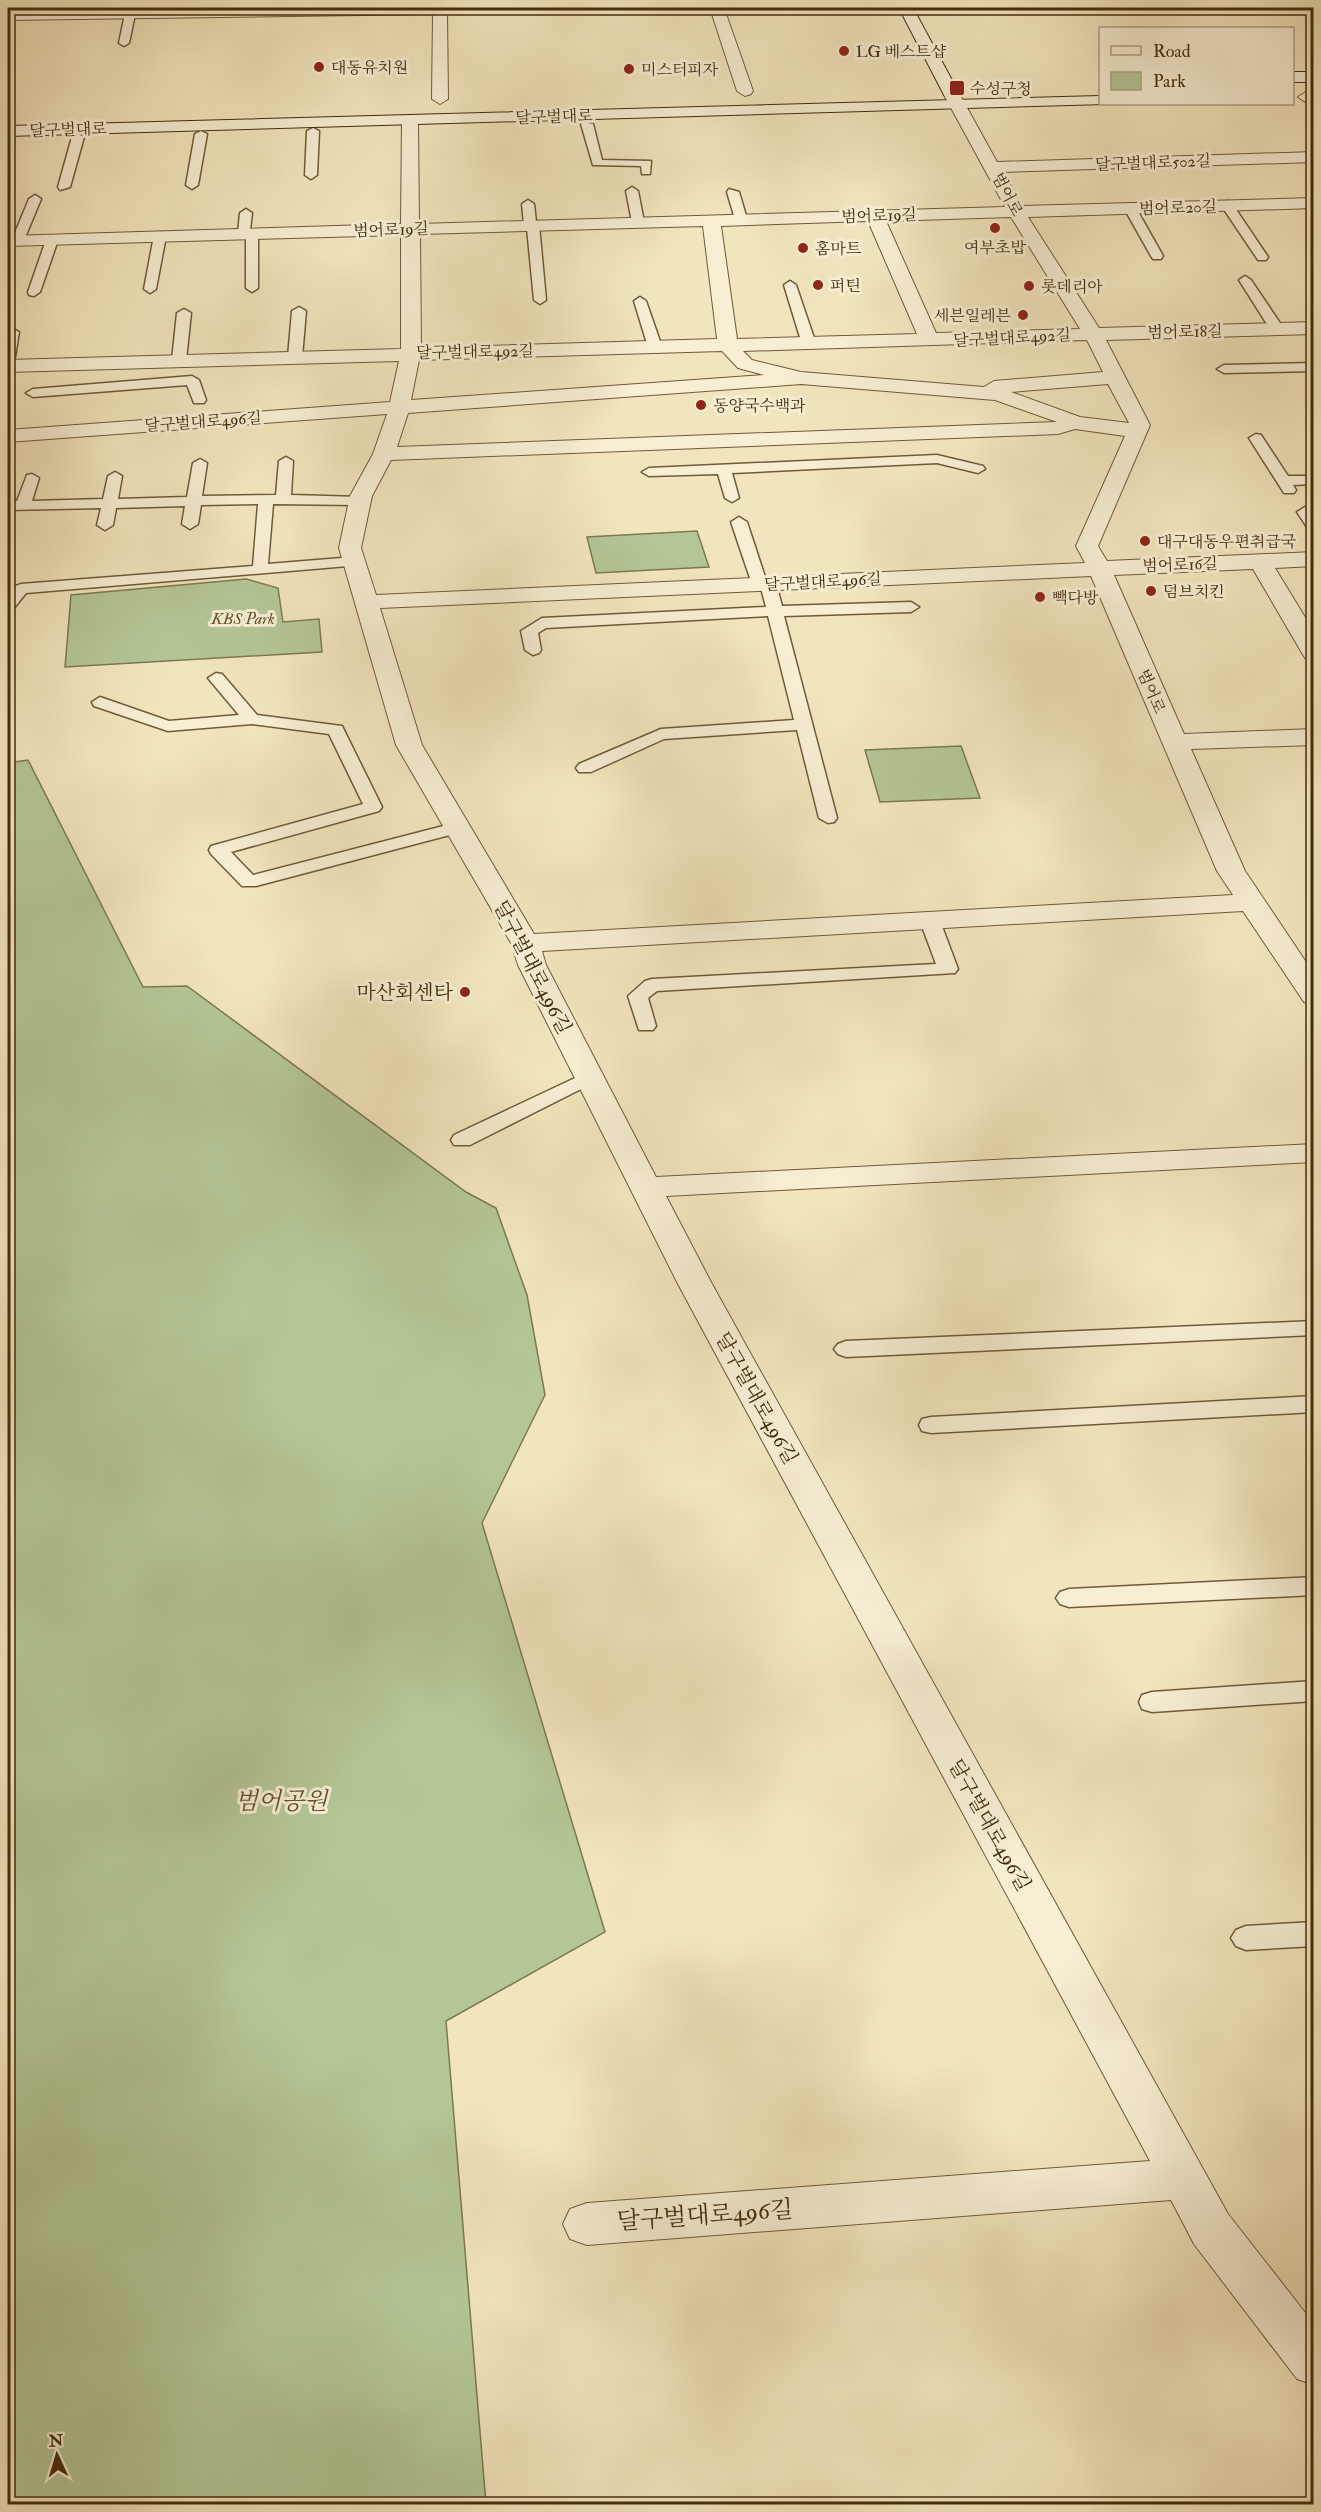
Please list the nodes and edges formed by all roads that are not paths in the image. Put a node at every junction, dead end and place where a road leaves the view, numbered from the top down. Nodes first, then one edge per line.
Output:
1 (440, 8) edge
2 (499, 8) edge
3 (717, 8) edge
4 (906, 8) edge
5 (273, 9) edge
6 (130, 14) junction
7 (8, 16) edge
8 (124, 43) dead end
9 (1294, 77) edge
10 (1314, 77) edge
11 (745, 91) dead end
12 (952, 91) junction
13 (1099, 102) edge
14 (432, 104) junction
15 (587, 124) dead end
16 (8, 130) edge
17 (313, 131) dead end
18 (201, 134) dead end
19 (78, 137) dead end
20 (1314, 157) edge
21 (993, 167) junction
22 (646, 172) dead end
23 (311, 175) dead end
24 (192, 185) dead end
25 (64, 187) dead end
26 (632, 191) dead end
27 (733, 192) dead end
28 (34, 199) dead end
29 (1314, 203) edge
30 (528, 204) dead end
31 (1227, 206) junction
32 (1130, 208) junction
33 (1016, 211) junction
34 (246, 213) dead end
35 (874, 215) junction
36 (741, 219) junction
37 (711, 220) junction
38 (638, 222) junction
39 (531, 225) junction
40 (409, 228) junction
41 (248, 233) junction
42 (160, 236) junction
43 (13, 240) edge
44 (52, 240) junction
45 (1157, 256) dead end
46 (1262, 257) dead end
47 (1245, 280) dead end
48 (790, 285) dead end
49 (252, 288) dead end
50 (150, 289) dead end
51 (34, 292) dead end
52 (540, 300) dead end
53 (640, 301) dead end
54 (299, 310) dead end
55 (184, 313) dead end
56 (1314, 328) edge
57 (1277, 329) junction
58 (12, 332) dead end
59 (1093, 334) junction
60 (930, 341) junction
61 (809, 344) junction
62 (728, 346) junction
63 (654, 347) junction
64 (411, 353) junction
65 (8, 357) edge
66 (296, 357) junction
67 (179, 360) junction
68 (8, 366) edge
69 (1314, 367) edge
70 (1224, 369) dead end
71 (1115, 377) junction
72 (801, 378) junction
73 (973, 390) junction
74 (33, 393) dead end
75 (199, 400) dead end
76 (399, 408) junction
77 (1074, 423) junction
78 (1139, 431) junction
79 (8, 436) edge
80 (1256, 438) dead end
81 (384, 454) junction
82 (286, 462) dead end
83 (200, 463) dead end
84 (724, 469) junction
85 (978, 469) dead end
86 (649, 472) dead end
87 (115, 476) dead end
88 (32, 478) dead end
89 (1314, 480) edge
90 (732, 498) dead end
91 (266, 500) junction
92 (283, 500) junction
93 (194, 501) junction
94 (360, 501) junction
95 (110, 503) junction
96 (15, 506) edge
97 (1305, 512) dead end
98 (739, 522) dead end
99 (190, 524) dead end
100 (105, 525) dead end
101 (1314, 527) edge
102 (1314, 559) edge
103 (1260, 561) junction
104 (354, 562) junction
105 (1099, 567) junction
106 (260, 570) junction
107 (764, 584) junction
108 (366, 602) junction
109 (8, 606) edge
110 (911, 607) dead end
111 (775, 611) junction
112 (533, 650) dead end
113 (1314, 653) edge
114 (216, 678) dead end
115 (100, 702) dead end
116 (252, 719) junction
117 (804, 724) junction
118 (1314, 737) edge
119 (1173, 742) junction
120 (585, 768) dead end
121 (828, 818) dead end
122 (455, 828) junction
123 (1249, 902) junction
124 (930, 921) junction
125 (525, 943) junction
126 (1313, 994) edge
127 (646, 1026) dead end
128 (590, 1077) junction
129 (462, 1140) dead end
130 (1314, 1153) edge
131 (646, 1187) junction
132 (1314, 1328) edge
133 (846, 1349) dead end
134 (1314, 1404) edge
135 (931, 1425) dead end
136 (1314, 1586) edge
137 (1069, 1598) dead end
138 (1314, 1691) edge
139 (1152, 1702) dead end
140 (1314, 1934) edge
141 (1245, 1938) dead end
142 (1183, 2179) junction
143 (587, 2224) dead end
144 (1314, 2363) edge

1 - 2 street
1 - 5 street
1 - 14 street, 달구벌대로496길
3 - 11 street
4 - 12 street, 범어로
5 - 6 street
6 - 7 street
6 - 8 lane
9 - 10 street
12 - 13 street, 달구벌대로
12 - 14 street, 달구벌대로
12 - 21 street, 범어로
14 - 16 street, 달구벌대로
14 - 40 street, 달구벌대로496길
15 - 22 lane, 달구벌대로
17 - 23 lane
18 - 24 lane
19 - 25 lane, 달구벌대로
20 - 21 street, 달구벌대로502길
21 - 33 street, 범어로
26 - 38 lane
27 - 36 lane
28 - 43 lane, 범어로19길
29 - 31 street, 범어로20길
30 - 39 lane
31 - 32 street, 범어로20길
31 - 46 lane, 범어로20길
32 - 33 street, 범어로20길
32 - 45 lane, 범어로20길
33 - 35 street, 범어로19길
33 - 59 street, 범어로
34 - 41 lane
35 - 36 street, 범어로19길
35 - 60 street, 달구벌대로492길
36 - 37 street, 범어로19길
37 - 38 street, 범어로19길
37 - 62 street
38 - 39 street, 범어로19길
39 - 40 street, 범어로19길
39 - 52 lane
40 - 41 street, 범어로19길
40 - 64 street, 달구벌대로496길
41 - 42 street, 범어로19길
41 - 49 lane
42 - 44 street, 범어로19길
42 - 50 lane
43 - 44 street, 범어로19길
44 - 51 lane
47 - 57 lane
48 - 61 lane
53 - 63 lane
54 - 66 lane
55 - 67 lane
56 - 57 street, 범어로18길
57 - 59 street, 범어로18길
58 - 65 lane
59 - 60 street, 달구벌대로492길
59 - 71 street, 범어로
60 - 61 street, 달구벌대로492길
61 - 62 street, 달구벌대로492길
62 - 63 street, 달구벌대로492길
62 - 72 street, 달구벌대로496길
63 - 64 street, 달구벌대로492길
64 - 66 street, 달구벌대로492길
64 - 76 street, 달구벌대로496길
66 - 67 street, 달구벌대로492길
67 - 68 street, 달구벌대로492길
69 - 70 lane
71 - 73 street
71 - 78 street, 범어로
72 - 73 street, 달구벌대로496길
72 - 76 street, 달구벌대로496길
73 - 77 street, 달구벌대로496길
74 - 75 lane
76 - 79 street, 달구벌대로496길
76 - 81 street, 달구벌대로496길
77 - 78 street, 달구벌대로496길
77 - 81 street, 달구벌대로496길
78 - 105 street, 범어로
80 - 89 lane
81 - 94 street, 달구벌대로496길
82 - 92 lane
83 - 93 lane
84 - 85 lane
84 - 86 lane
84 - 90 lane
87 - 95 lane
88 - 96 lane
91 - 92 lane
91 - 93 lane
91 - 106 lane
92 - 94 lane
93 - 95 lane
93 - 99 lane
94 - 104 street, 달구벌대로496길
95 - 96 lane
95 - 100 lane
97 - 101 lane
98 - 107 lane
102 - 103 street, 범어로16길
103 - 105 street, 범어로16길
103 - 113 street
104 - 106 lane
104 - 108 street, 달구벌대로496길
105 - 107 street, 달구벌대로496길
105 - 119 street, 범어로
106 - 109 lane
107 - 108 street, 달구벌대로496길
107 - 111 lane
108 - 122 street, 달구벌대로496길
110 - 111 lane
111 - 112 lane
111 - 117 lane
114 - 116 lane
115 - 116 lane
116 - 122 lane
117 - 120 lane
117 - 121 lane
118 - 119 street
119 - 123 street, 범어로
122 - 125 street, 달구벌대로496길
123 - 124 street
123 - 126 street, 범어로
124 - 125 street
124 - 127 lane
125 - 128 street, 달구벌대로496길
128 - 129 lane
128 - 131 street, 달구벌대로496길
130 - 131 street
131 - 142 street, 달구벌대로496길
132 - 133 lane
134 - 135 lane
136 - 137 lane
138 - 139 lane
140 - 141 lane
142 - 143 street, 달구벌대로496길
142 - 144 street, 달구벌대로496길

